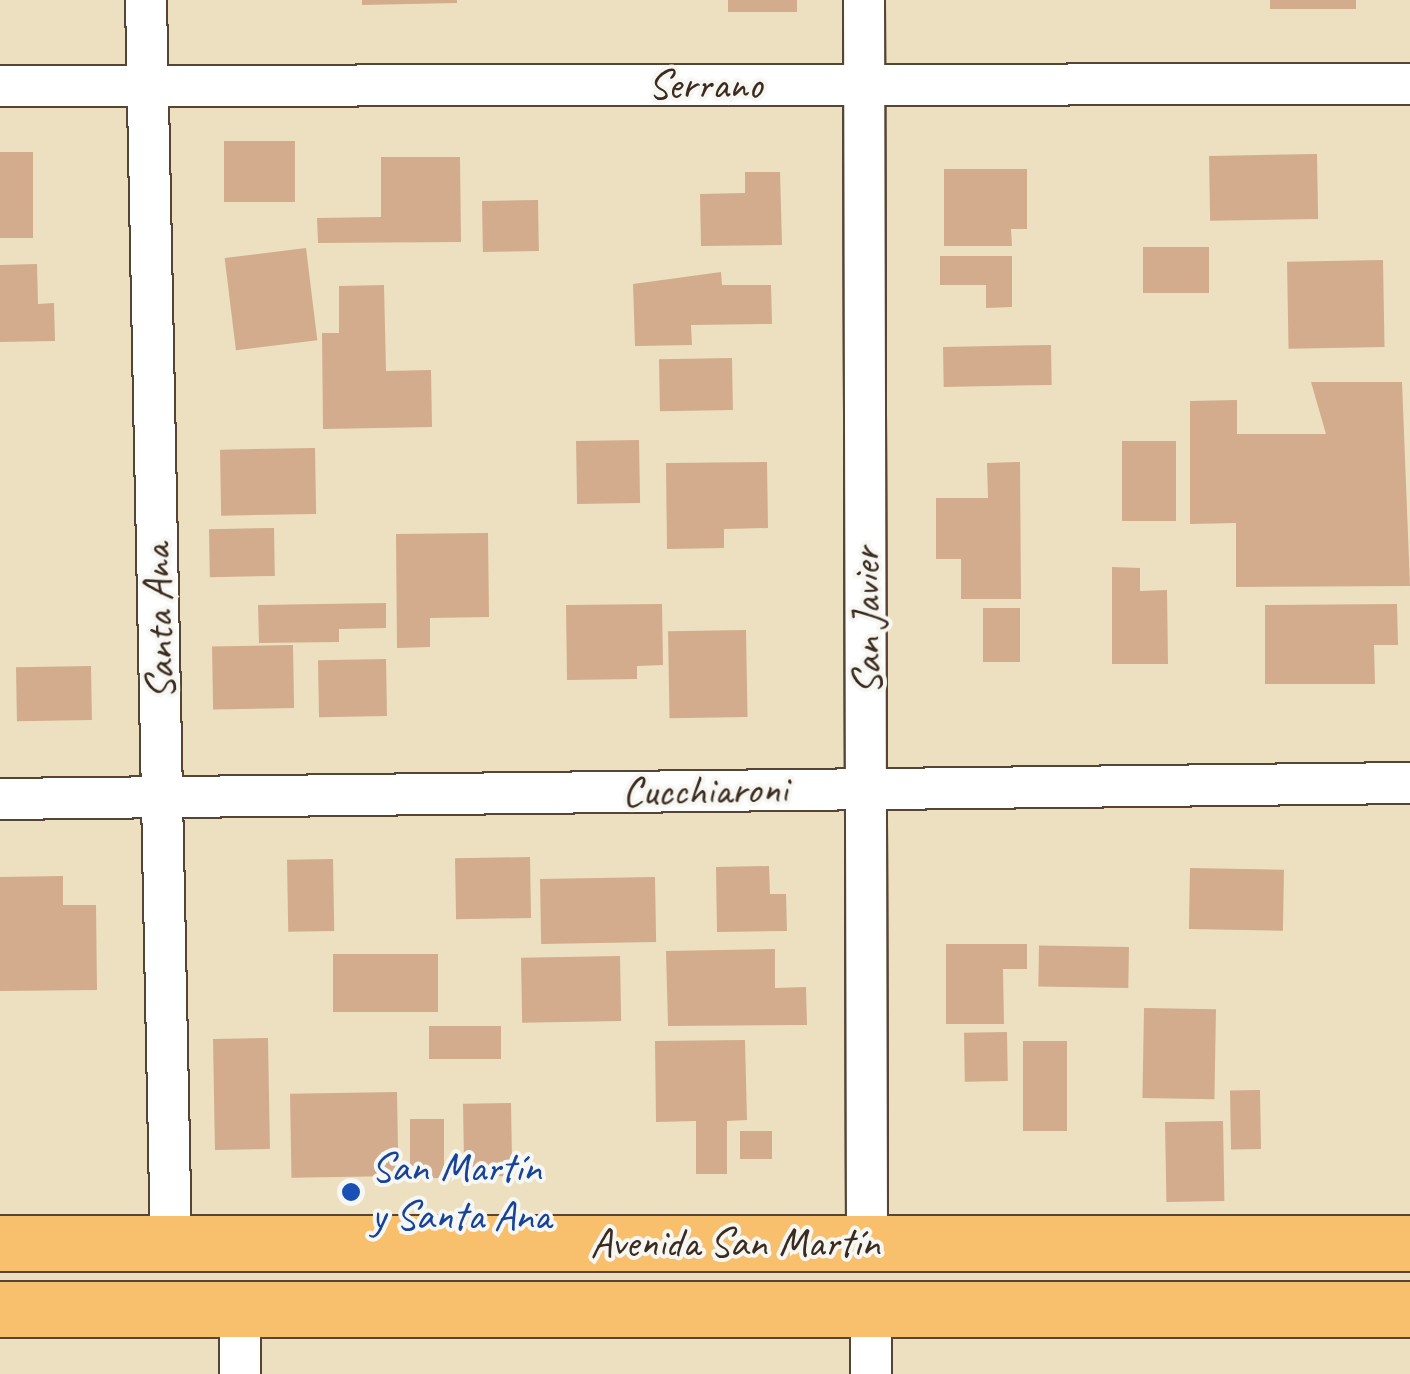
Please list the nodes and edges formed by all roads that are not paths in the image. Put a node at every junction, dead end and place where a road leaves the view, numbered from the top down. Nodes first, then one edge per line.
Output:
1 (146, 0) edge
2 (864, 0) edge
3 (862, 84) junction
4 (1410, 84) edge
5 (0, 86) edge
6 (144, 86) junction
7 (1410, 784) edge
8 (869, 790) junction
9 (164, 797) junction
10 (0, 798) edge
11 (0, 1243) edge
12 (171, 1243) junction
13 (867, 1243) junction
14 (1410, 1243) edge
15 (0, 1309) edge
16 (240, 1309) junction
17 (872, 1309) junction
18 (1410, 1309) edge
19 (240, 1374) edge
20 (872, 1374) edge

1 - 6 street, Santa Ana
2 - 3 street, San Javier
3 - 4 street, Serrano
3 - 6 street, Serrano
3 - 8 street, San Javier
5 - 6 street, Serrano
6 - 9 street, Santa Ana
7 - 8 street, Cucchiaroni
8 - 9 street, Cucchiaroni
8 - 13 street, San Javier
9 - 10 street, Cucchiaroni
9 - 12 street, Santa Ana
11 - 12 main road, Avenida San Martín
12 - 13 main road, Avenida San Martín
13 - 14 main road, Avenida San Martín
15 - 16 main road, Avenida San Martín
16 - 17 main road, Avenida San Martín
16 - 19 street
17 - 18 main road, Avenida San Martín
17 - 20 street

